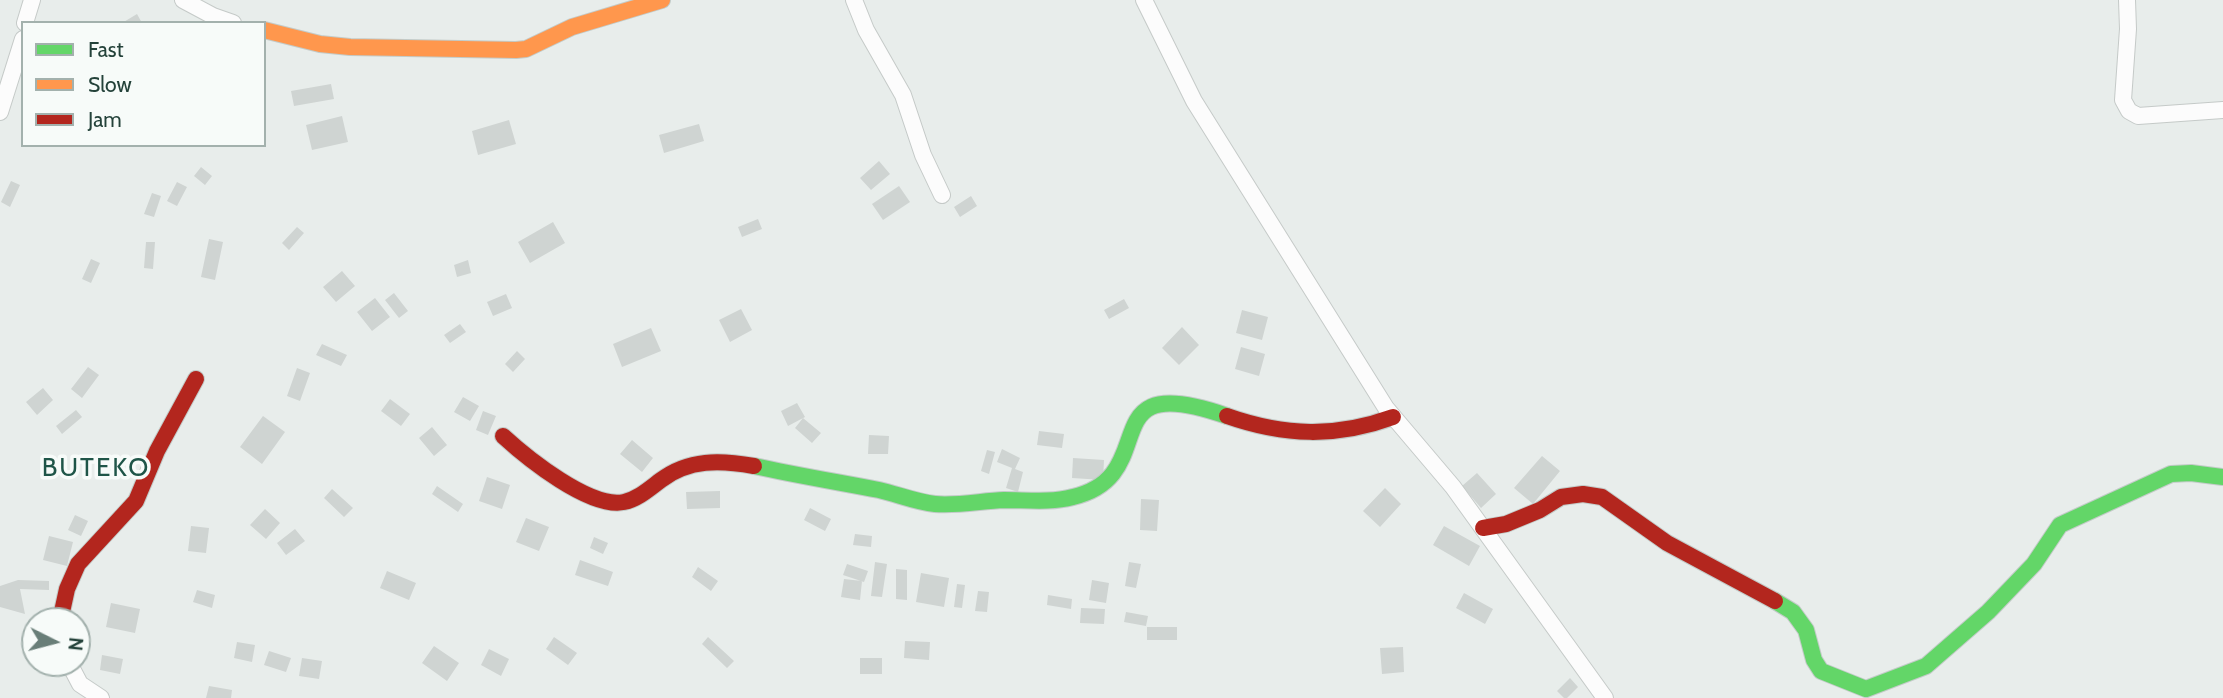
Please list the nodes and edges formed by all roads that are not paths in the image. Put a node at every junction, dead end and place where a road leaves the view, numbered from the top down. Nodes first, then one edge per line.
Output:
1 (32, 0) edge
2 (662, 0) edge
3 (854, 0) edge
4 (1144, 0) edge
5 (2127, 0) edge
6 (186, 1) edge
7 (26, 21) edge
8 (227, 21) edge
9 (266, 30) edge
10 (21, 45) edge
11 (2223, 110) edge
12 (0, 112) edge
13 (942, 195) dead end
14 (196, 379) dead end
15 (1393, 417) junction
16 (503, 436) dead end
17 (2223, 477) edge
18 (1483, 528) junction
19 (63, 607) edge
20 (76, 677) edge
21 (101, 698) edge
22 (1605, 698) edge

1 - 7 street
2 - 9 street
3 - 13 street
4 - 15 street
5 - 11 street
6 - 8 street
10 - 12 street
14 - 19 street
15 - 16 street
15 - 18 street
17 - 18 street
18 - 22 street
20 - 21 street

